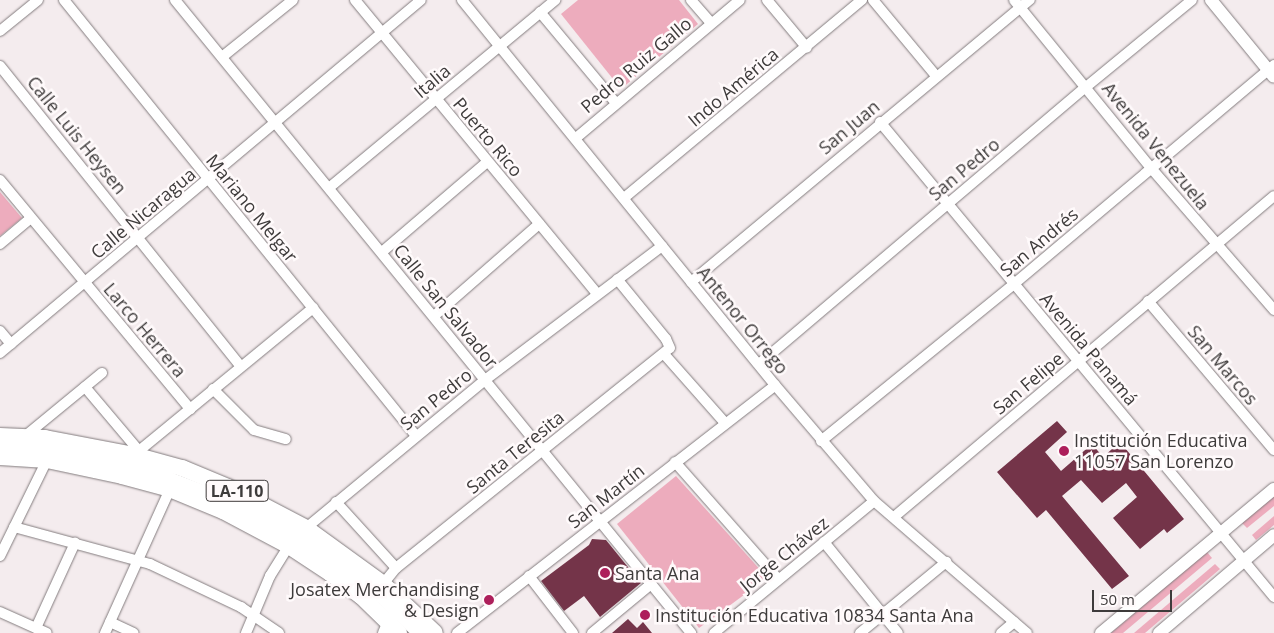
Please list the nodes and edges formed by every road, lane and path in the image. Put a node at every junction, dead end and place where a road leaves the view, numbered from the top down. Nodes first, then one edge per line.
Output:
1 (38, 0) edge
2 (64, 0) edge
3 (175, 0) edge
4 (293, 0) edge
5 (355, 0) edge
6 (421, 0) edge
7 (462, 0) edge
8 (555, 0) edge
9 (691, 0) edge
10 (740, 0) edge
11 (767, 0) edge
12 (862, 0) edge
13 (873, 0) edge
14 (1030, 0) edge
15 (1192, 0) edge
16 (1211, 0) edge
17 (1017, 4) edge
18 (540, 12) junction
19 (711, 23) junction
20 (0, 31) edge
21 (382, 32) junction
22 (500, 46) junction
23 (807, 48) junction
24 (222, 57) junction
25 (0, 66) edge
26 (1272, 70) edge
27 (936, 76) junction
28 (1086, 87) junction
29 (436, 100) junction
30 (615, 102) junction
31 (277, 122) junction
32 (880, 122) junction
33 (576, 138) junction
34 (487, 162) junction
35 (1151, 168) junction
36 (208, 179) junction
37 (0, 180) edge
38 (330, 187) junction
39 (1274, 196) edge
40 (624, 198) junction
41 (947, 204) junction
42 (31, 218) junction
43 (539, 224) junction
44 (139, 238) junction
45 (1216, 243) junction
46 (0, 244) edge
47 (662, 246) junction
48 (382, 252) junction
49 (617, 279) junction
50 (691, 282) junction
51 (85, 283) junction
52 (1014, 284) junction
53 (597, 294) junction
54 (1148, 301) junction
55 (313, 308) junction
56 (1274, 310) edge
57 (434, 316) junction
58 (0, 331) edge
59 (11, 344) junction
60 (667, 351) junction
61 (0, 353) edge
62 (1079, 362) junction
63 (759, 364) junction
64 (240, 366) junction
65 (102, 373) dead end
66 (485, 380) junction
67 (774, 385) junction
68 (85, 387) junction
69 (213, 389) junction
70 (190, 408) junction
71 (725, 423) junction
72 (0, 436) edge
73 (416, 436) junction
74 (24, 437) junction
75 (286, 439) dead end
76 (821, 441) junction
77 (0, 446) edge
78 (542, 450) junction
79 (1274, 450) edge
80 (137, 453) junction
81 (0, 457) edge
82 (47, 460) junction
83 (675, 462) junction
84 (170, 489) junction
85 (1274, 489) edge
86 (874, 501) junction
87 (336, 502) junction
88 (894, 517) junction
89 (599, 522) junction
90 (14, 527) junction
91 (306, 528) junction
92 (1221, 533) junction
93 (4, 535) edge
94 (1274, 535) edge
95 (824, 542) junction
96 (75, 543) junction
97 (289, 546) junction
98 (0, 556) edge
99 (138, 560) junction
100 (1244, 561) junction
101 (946, 562) junction
102 (396, 568) junction
103 (528, 576) junction
104 (778, 579) junction
105 (383, 584) junction
106 (651, 584) junction
107 (1274, 597) edge
108 (0, 612) edge
109 (254, 614) junction
110 (883, 614) junction
111 (110, 622) junction
112 (1014, 622) junction
113 (36, 628) junction
114 (390, 629) edge
115 (47, 633) edge
116 (105, 633) edge
117 (134, 633) edge
118 (246, 633) edge
119 (279, 633) edge
120 (418, 633) edge
121 (435, 633) edge
122 (457, 633) edge
123 (573, 633) edge
124 (592, 633) edge
125 (691, 633) edge
126 (714, 633) edge
127 (860, 633) edge
128 (898, 633) edge
129 (1001, 633) edge
130 (1027, 633) edge
131 (1101, 633) edge
132 (1159, 633) edge

1 - 20 street
2 - 36 street, Mariano Melgar
3 - 24 street, Calle San Salvador
4 - 24 street
5 - 21 street, Puerto Rico
6 - 21 street, Calle Nicaragua
7 - 22 street, Antenor Orrego
8 - 18 street, Italia
9 - 19 street
10 - 19 street, Pedro Ruiz Gallo
11 - 23 street
12 - 23 street, Indo América
13 - 27 street
14 - 17 street, San Juan
15 - 28 street, San Pedro
16 - 26 street
17 - 27 street, San Juan
17 - 28 street, Avenida Venezuela
18 - 22 street, Italia
18 - 30 street
19 - 30 street, Pedro Ruiz Gallo
21 - 29 street, Puerto Rico
21 - 31 street, Calle Nicaragua
22 - 29 street, Italia
22 - 33 street, Antenor Orrego
23 - 40 street, Indo América
24 - 31 street, Calle San Salvador
25 - 44 street, Calle Luis Heysen
26 - 35 street, San Andrés
27 - 32 street, San Juan
28 - 35 street, Avenida Venezuela
28 - 41 street, San Pedro
29 - 34 street, Puerto Rico
29 - 38 street, Italia
30 - 33 street, Pedro Ruiz Gallo
31 - 36 street, Calle Nicaragua
31 - 38 street, Calle San Salvador
32 - 41 street, Avenida Panamá
32 - 50 street, San Juan
33 - 40 street, Antenor Orrego
34 - 43 street, Puerto Rico
34 - 48 street
35 - 45 street, Avenida Venezuela
35 - 52 street, San Andrés
36 - 44 street, Calle Nicaragua
36 - 55 street, Mariano Melgar
37 - 42 street, Larco Herrera
38 - 48 street, Calle San Salvador
39 - 45 street, San Felipe
40 - 47 street, Antenor Orrego
41 - 52 street, Avenida Panamá
41 - 63 street, San Pedro
42 - 46 street
42 - 51 street, Larco Herrera
43 - 53 street, Puerto Rico
43 - 57 street
44 - 51 street, Calle Nicaragua
44 - 64 street, Calle Luis Heysen
45 - 54 street, San Felipe
45 - 56 street, Avenida Venezuela
47 - 49 street, San Pedro
47 - 50 street, Antenor Orrego
48 - 57 street, Calle San Salvador
49 - 53 street, San Pedro
49 - 60 street
50 - 63 street, Antenor Orrego
51 - 59 street, Calle Nicaragua
51 - 70 street, Larco Herrera
52 - 62 street, Avenida Panamá
52 - 76 street, San Andrés
53 - 66 street, San Pedro
54 - 62 street, San Felipe
54 - 79 street, San Marcos
55 - 64 street
55 - 73 street, Mariano Melgar
57 - 66 street, Calle San Salvador
58 - 59 street
59 - 61 street, Calle Nicaragua
60 - 71 street
60 - 78 street, Santa Teresita
62 - 88 street, San Felipe
62 - 92 street, Avenida Panamá
63 - 67 street, Antenor Orrego
64 - 69 street
65 - 68 street
66 - 73 street, San Pedro
66 - 78 street, Calle San Salvador
67 - 71 street, San Martín
67 - 76 street, Antenor Orrego
68 - 74 street
68 - 80 street
69 - 70 street
69 - 75 street
70 - 80 street
71 - 83 street, San Martín
72 - 74 main road, LA-110
73 - 87 street, San Pedro
74 - 80 main road, LA-110
76 - 86 street, Antenor Orrego
77 - 120 street
78 - 89 street, Calle San Salvador
78 - 102 street, Santa Teresita
80 - 91 main road, LA-110
81 - 82 main road, LA-110
82 - 84 main road, LA-110
82 - 90 street
83 - 89 street, San Martín
83 - 104 street
84 - 97 main road, LA-110
84 - 99 street
85 - 92 street
86 - 88 street, Antenor Orrego
86 - 95 street, Jorge Chávez
87 - 91 street, San Pedro
87 - 102 street
88 - 101 street, Antenor Orrego
89 - 103 street, San Martín
89 - 106 street, Calle San Salvador
90 - 93 street
90 - 96 street
91 - 105 main road, LA-110
92 - 100 street, Avenida Panamá
92 - 131 street
93 - 98 street
94 - 100 street
95 - 104 street, Jorge Chávez
95 - 110 street
96 - 99 street
96 - 113 street
97 - 109 street
97 - 114 main road, LA-110
99 - 109 street
99 - 111 street
100 - 107 street, Avenida Panamá
100 - 132 street
101 - 110 street
101 - 112 street, Antenor Orrego
102 - 105 street, Santa Teresita
103 - 122 street, San Martín
103 - 123 street
104 - 126 street, Jorge Chávez
105 - 121 main road, LA-110
106 - 124 street
106 - 125 street, Calle San Salvador
108 - 113 street
109 - 118 street
109 - 119 street
110 - 127 street
110 - 128 street
111 - 116 street
111 - 117 street
112 - 129 street
112 - 130 street, Antenor Orrego
113 - 115 street

